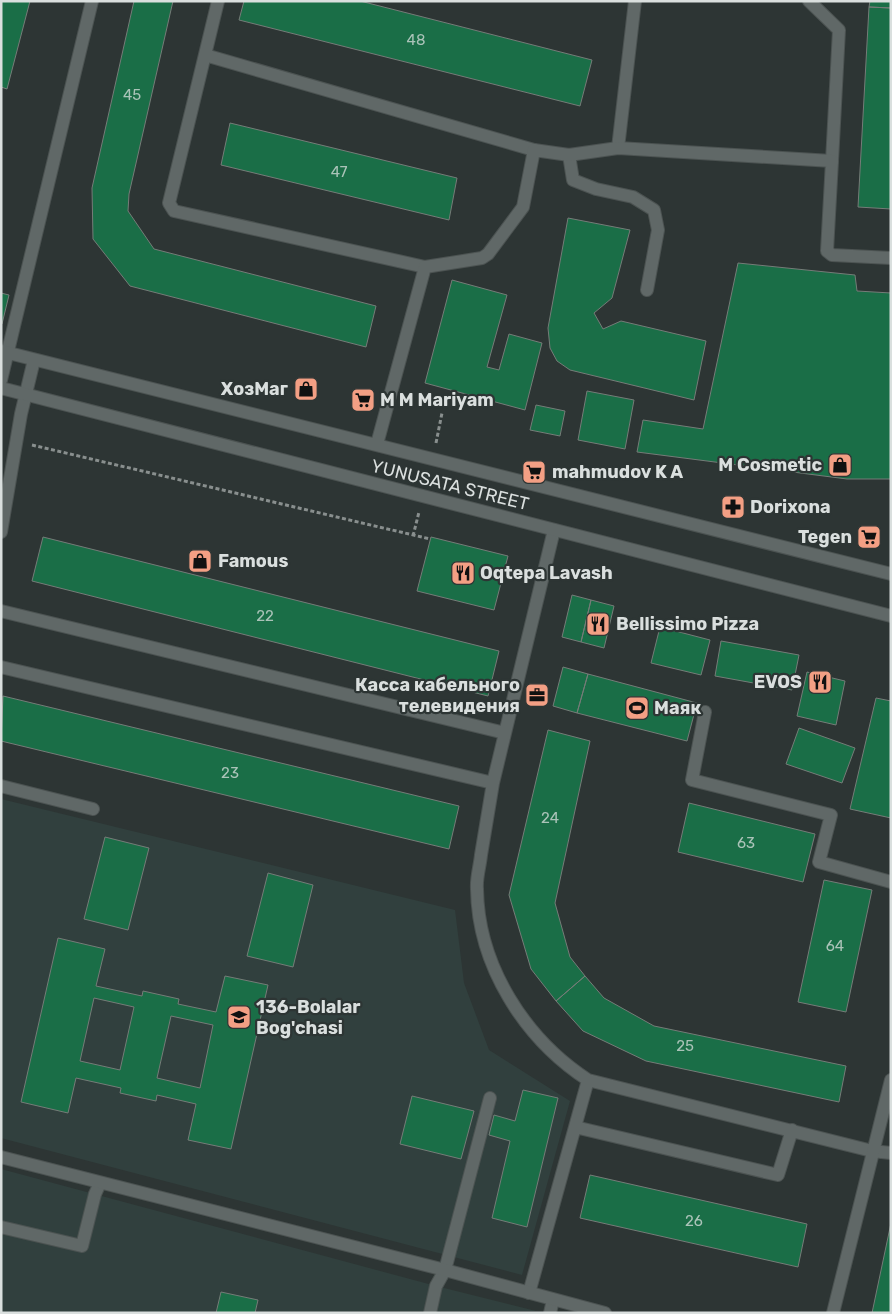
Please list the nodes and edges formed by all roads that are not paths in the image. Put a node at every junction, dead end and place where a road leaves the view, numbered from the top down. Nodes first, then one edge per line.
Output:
1 (92, 1) edge
2 (218, 1) edge
3 (635, 1) edge
4 (809, 1) edge
5 (205, 55) junction
6 (618, 148) junction
7 (534, 150) junction
8 (569, 155) junction
9 (832, 161) junction
10 (891, 258) edge
11 (425, 267) junction
12 (647, 290) dead end
13 (4, 352) edge
14 (34, 360) junction
15 (1, 380) edge
16 (1, 388) edge
17 (25, 395) junction
18 (377, 444) junction
19 (554, 530) junction
20 (1, 532) edge
21 (891, 574) edge
22 (1, 611) edge
23 (891, 616) edge
24 (1, 666) edge
25 (705, 712) dead end
26 (505, 733) junction
27 (492, 783) junction
28 (1, 786) edge
29 (93, 809) dead end
30 (891, 882) edge
31 (588, 1080) junction
32 (891, 1080) edge
33 (490, 1098) dead end
34 (575, 1127) junction
35 (792, 1130) junction
36 (872, 1151) junction
37 (891, 1153) edge
38 (1, 1157) edge
39 (100, 1183) junction
40 (1, 1227) edge
41 (445, 1270) junction
42 (529, 1293) junction
43 (553, 1300) junction
44 (430, 1313) edge
45 (550, 1313) edge
46 (605, 1313) edge
47 (834, 1313) edge

1 - 13 street
2 - 5 street
3 - 6 street
4 - 9 street
5 - 7 street
5 - 11 street
6 - 8 street
6 - 9 street
7 - 8 street
7 - 11 street
8 - 12 street
9 - 10 street
11 - 18 street
13 - 14 street, YUNUSATA STREET
13 - 15 street
14 - 17 street
14 - 18 street, YUNUSATA STREET
16 - 17 street, YUNUSATA STREET
17 - 19 street, YUNUSATA STREET
17 - 20 street
18 - 21 street, YUNUSATA STREET
19 - 23 street, YUNUSATA STREET
19 - 26 street
22 - 26 street
24 - 27 street
25 - 30 street
26 - 27 street
27 - 31 street
28 - 29 street
31 - 34 street
31 - 35 street
32 - 36 street
33 - 41 street
34 - 35 street
34 - 42 street
35 - 36 street
36 - 37 street
36 - 47 street
38 - 39 street
39 - 40 street
39 - 41 street
41 - 42 street
41 - 44 street
42 - 43 street
43 - 45 street
43 - 46 street

